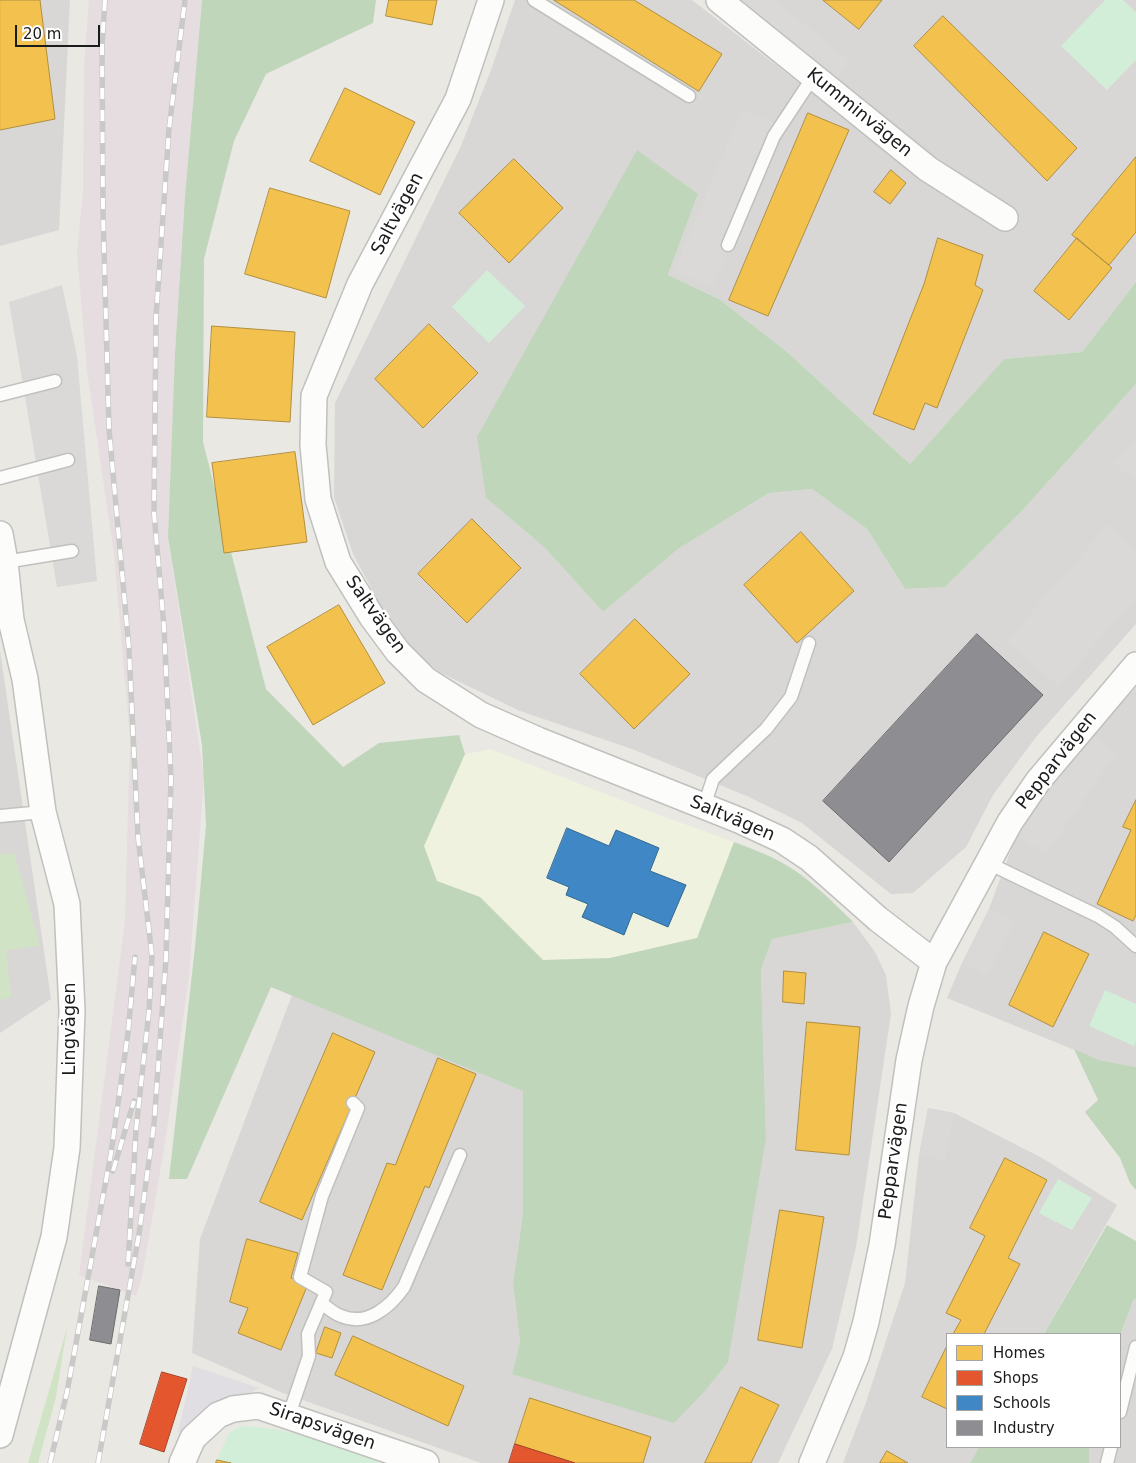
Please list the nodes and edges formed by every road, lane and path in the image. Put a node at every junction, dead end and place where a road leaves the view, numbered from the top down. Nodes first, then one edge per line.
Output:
1 (491, 0) edge
2 (534, 0) edge
3 (719, 0) edge
4 (813, 77) junction
5 (689, 96) dead end
6 (1005, 218) dead end
7 (728, 245) dead end
8 (55, 381) dead end
9 (0, 396) edge
10 (68, 460) dead end
11 (0, 478) edge
12 (0, 534) edge
13 (72, 551) dead end
14 (5, 562) junction
15 (6, 621) edge
16 (809, 643) dead end
17 (1136, 665) edge
18 (704, 806) junction
19 (43, 812) junction
20 (0, 816) edge
21 (988, 863) junction
22 (1136, 946) edge
23 (934, 962) junction
24 (353, 1103) dead end
25 (460, 1155) dead end
26 (321, 1303) junction
27 (1136, 1347) edge
28 (1121, 1408) edge
29 (289, 1415) junction
30 (0, 1435) edge
31 (1111, 1448) edge
32 (182, 1463) edge
33 (426, 1463) edge
34 (812, 1463) edge
35 (1107, 1463) edge

1 - 18 street, Saltvägen
2 - 5 lane
3 - 4 street, Kumminvägen
4 - 6 street, Kumminvägen
4 - 7 lane
8 - 9 lane
10 - 11 lane
12 - 14 street, Lingvägen
13 - 14 lane
14 - 15 street, Lingvägen
15 - 19 street, Lingvägen
16 - 18 lane
17 - 21 street, Pepparvägen
18 - 23 street, Saltvägen
19 - 20 lane
19 - 30 street, Lingvägen
21 - 22 lane
21 - 23 street, Pepparvägen
23 - 34 street, Pepparvägen
24 - 26 lane
25 - 26 lane
26 - 29 lane
27 - 28 lane
29 - 32 street, Sirapsvägen
29 - 33 street, Sirapsvägen
31 - 35 lane

